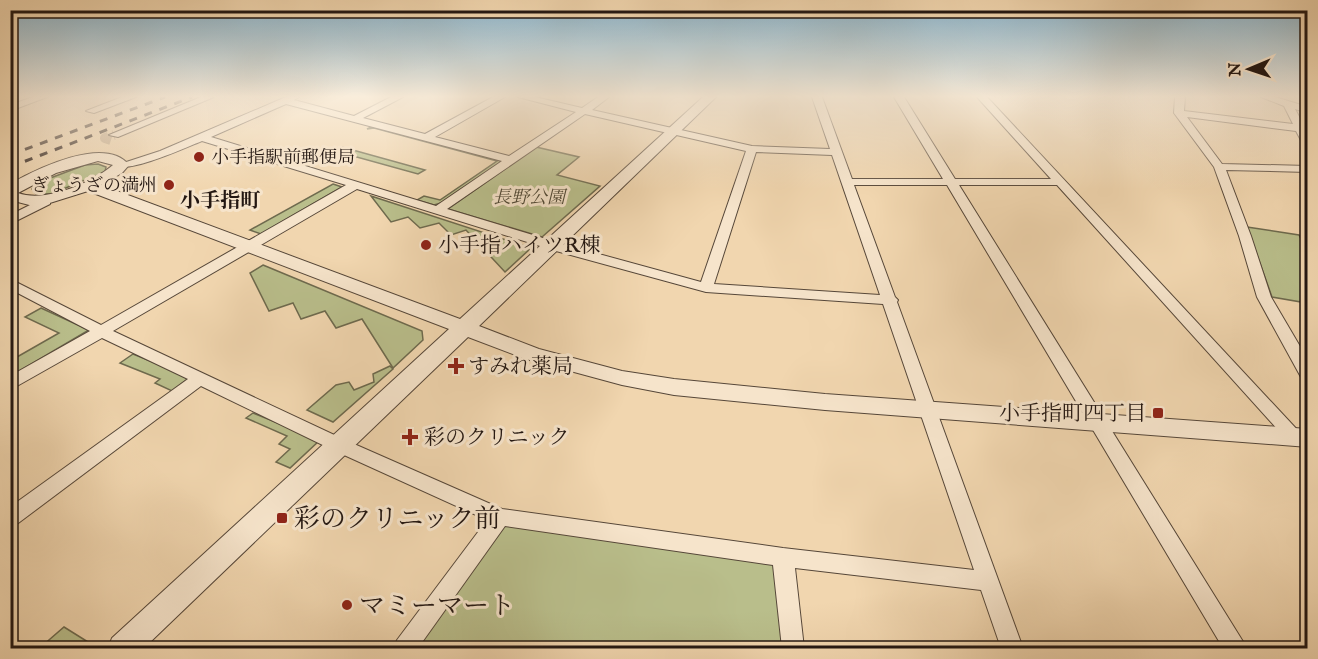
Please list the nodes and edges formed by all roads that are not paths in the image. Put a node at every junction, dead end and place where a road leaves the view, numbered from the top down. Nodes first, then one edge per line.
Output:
1 (138, 128) edge
2 (223, 128) edge
3 (388, 128) edge
4 (444, 128) edge
5 (559, 128) edge
6 (659, 128) edge
7 (678, 128) edge
8 (828, 128) edge
9 (918, 128) edge
10 (1010, 128) edge
11 (1190, 128) edge
12 (1298, 128) edge
13 (674, 131) junction
14 (201, 137) junction
15 (426, 138) junction
16 (110, 140) tunnel mouth
17 (1308, 144) edge
18 (752, 149) junction
19 (836, 152) junction
20 (511, 160) junction
21 (122, 165) junction
22 (1219, 166) junction
23 (1308, 169) edge
24 (847, 182) junction
25 (951, 182) junction
26 (1060, 182) junction
27 (86, 185) junction
28 (355, 185) junction
29 (10, 193) edge
30 (46, 201) junction
31 (436, 211) junction
32 (10, 220) edge
33 (553, 245) junction
34 (247, 246) junction
35 (13, 287) edge
36 (706, 288) junction
37 (891, 300) junction
38 (464, 328) junction
39 (101, 331) junction
40 (1308, 375) edge
41 (201, 378) junction
42 (10, 384) edge
43 (928, 411) junction
44 (1099, 423) junction
45 (1301, 438) edge
46 (339, 445) junction
47 (500, 517) junction
48 (10, 518) edge
49 (783, 557) junction
50 (988, 581) junction
51 (123, 648) edge
52 (405, 648) edge
53 (793, 648) edge
54 (1012, 648) edge
55 (1236, 648) edge

1 - 16 street
2 - 14 street
3 - 15 street
4 - 15 street
5 - 20 street
6 - 13 street
7 - 13 street
8 - 19 street
9 - 25 street
10 - 26 street
11 - 22 street
12 - 17 street
13 - 18 street
13 - 33 street
14 - 21 street
14 - 28 street
15 - 20 street
18 - 19 street
18 - 36 street
19 - 24 street
20 - 31 street
21 - 27 street
21 - 29 street
22 - 23 street
22 - 40 street
24 - 25 street
24 - 37 street
25 - 26 street
25 - 44 street
26 - 45 street
27 - 30 street
27 - 34 street
28 - 31 street
28 - 34 street
29 - 30 street
30 - 32 street
31 - 33 street
33 - 36 street
33 - 38 street
34 - 38 street
34 - 39 street
35 - 39 street
36 - 37 street
37 - 43 street
38 - 43 street
38 - 46 street
39 - 41 street
39 - 42 street
41 - 46 street
41 - 48 street
43 - 44 street
43 - 50 street
44 - 45 street
44 - 55 street
46 - 47 street
46 - 51 street
47 - 49 street
47 - 52 street
49 - 50 street
49 - 53 street
50 - 54 street

